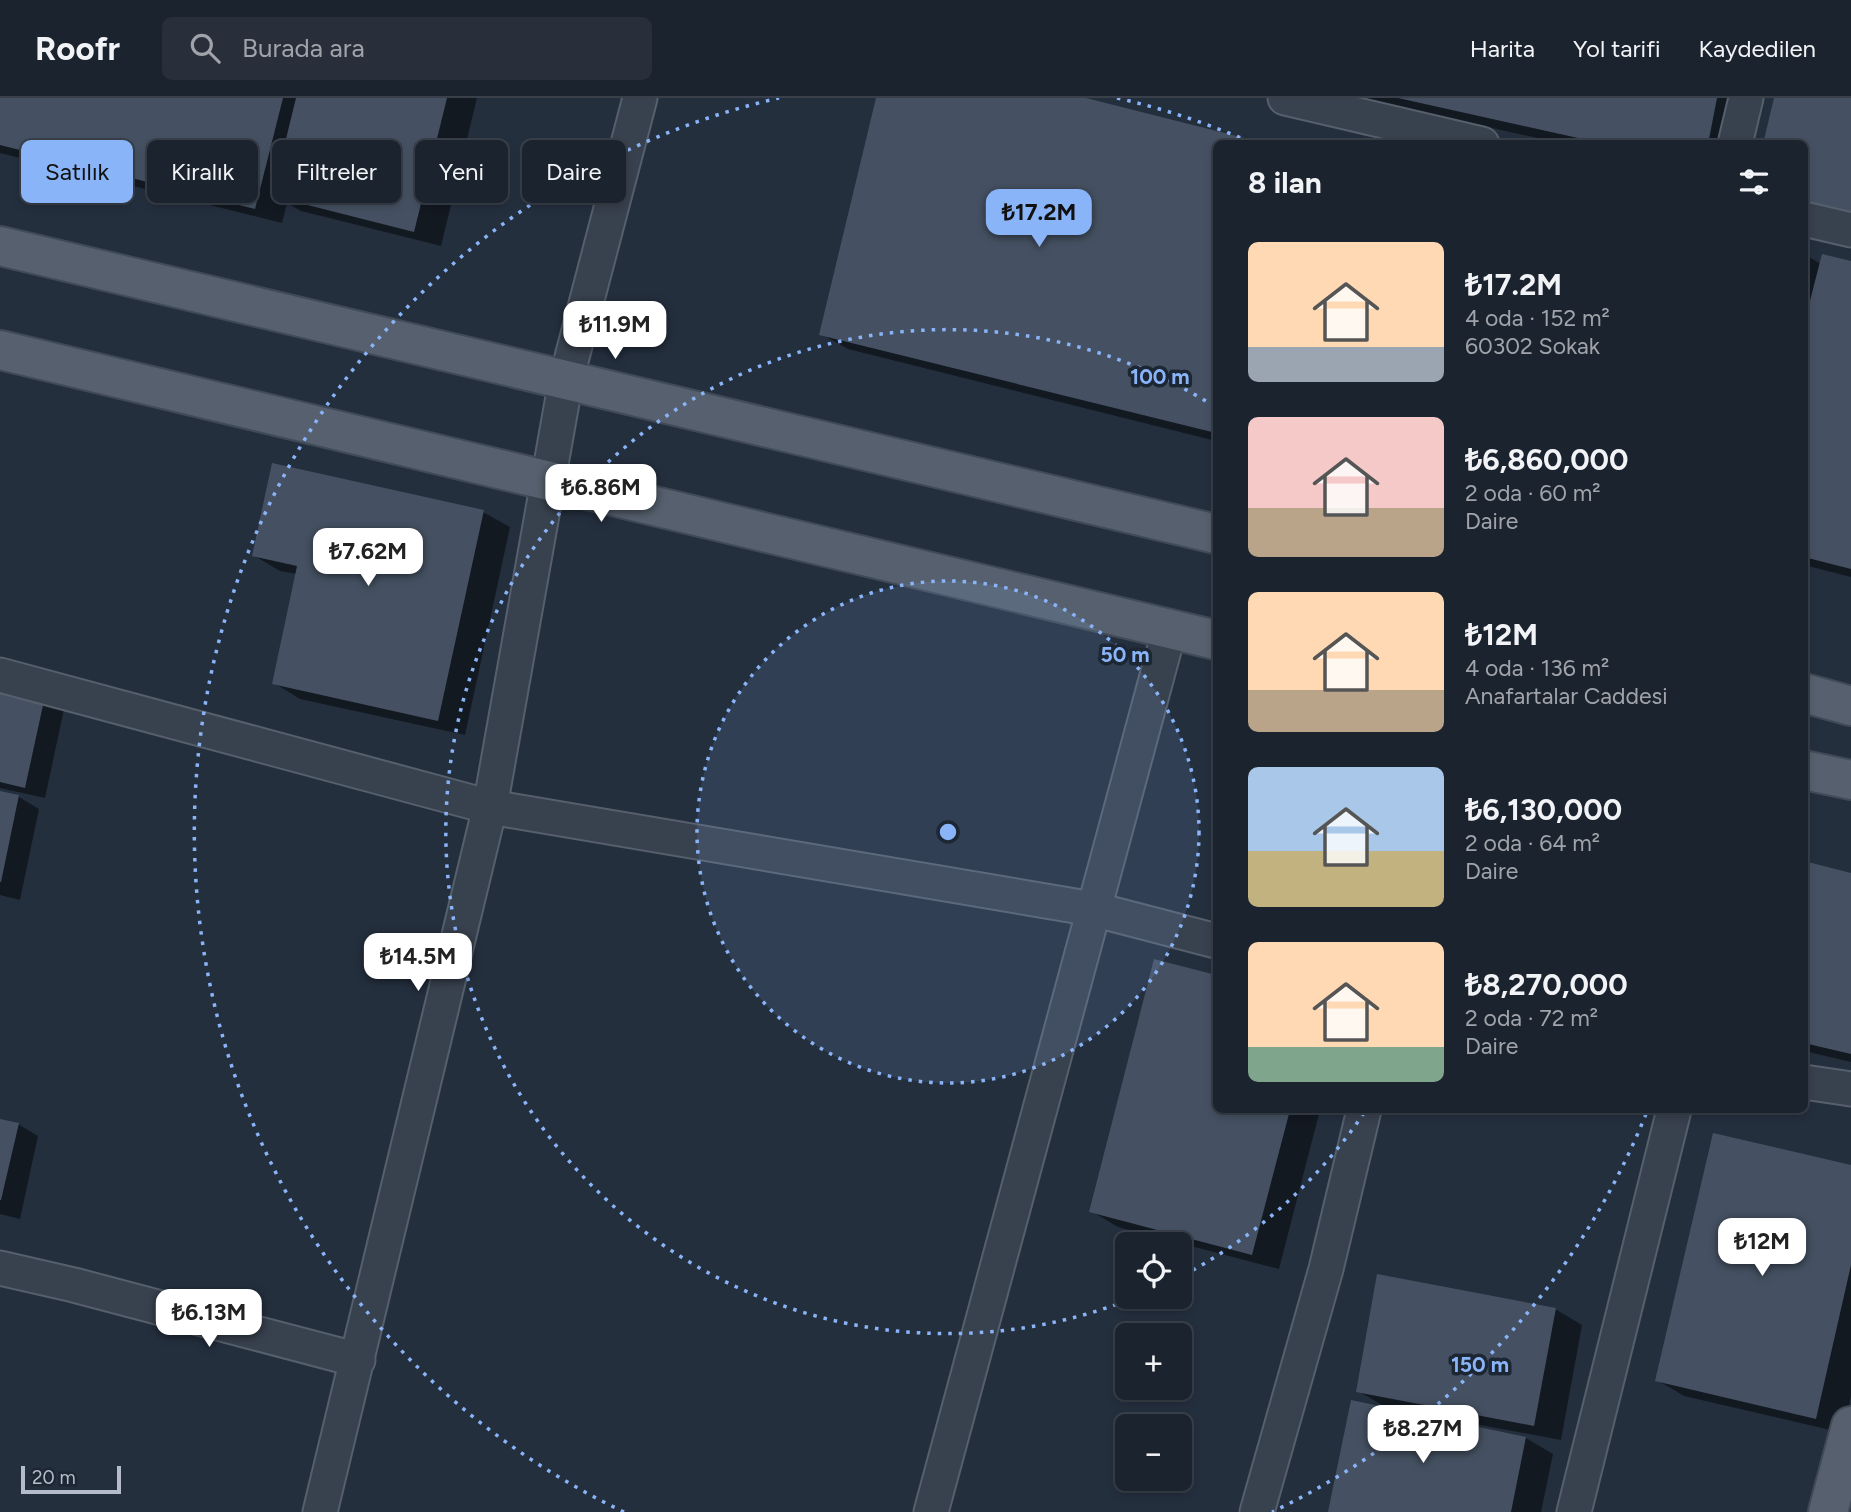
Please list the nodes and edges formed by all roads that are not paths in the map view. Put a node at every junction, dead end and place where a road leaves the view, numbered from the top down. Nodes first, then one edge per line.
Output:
1 (640, 98) edge
2 (1285, 98) edge
3 (1746, 98) edge
4 (1465, 140) edge
5 (1736, 140) edge
6 (1808, 220) edge
7 (1851, 230) edge
8 (0, 246) edge
9 (0, 350) edge
10 (566, 380) junction
11 (548, 480) junction
12 (1213, 533) edge
13 (1170, 628) junction
14 (1213, 639) edge
15 (0, 675) edge
16 (1808, 694) edge
17 (1851, 706) edge
18 (1808, 771) edge
19 (1851, 780) edge
20 (490, 807) junction
21 (1093, 909) junction
22 (1213, 940) edge
23 (1808, 1083) edge
24 (1851, 1089) edge
25 (1363, 1113) edge
26 (1673, 1113) edge
27 (0, 1268) edge
28 (358, 1360) junction
29 (1851, 1426) edge
30 (320, 1512) edge
31 (931, 1512) edge
32 (1256, 1512) edge
33 (1574, 1512) edge
34 (1828, 1512) edge

1 - 10 street
2 - 4 street
3 - 5 street
6 - 7 street
8 - 10 main road
9 - 11 main road
10 - 11 street
10 - 12 main road
11 - 13 main road
11 - 20 street
13 - 14 main road
13 - 21 street
15 - 20 street
16 - 17 main road
18 - 19 main road
20 - 21 street
20 - 28 street
21 - 22 street
21 - 31 street
23 - 24 street
25 - 32 street
26 - 33 street
27 - 28 street
28 - 30 street
29 - 34 main road

